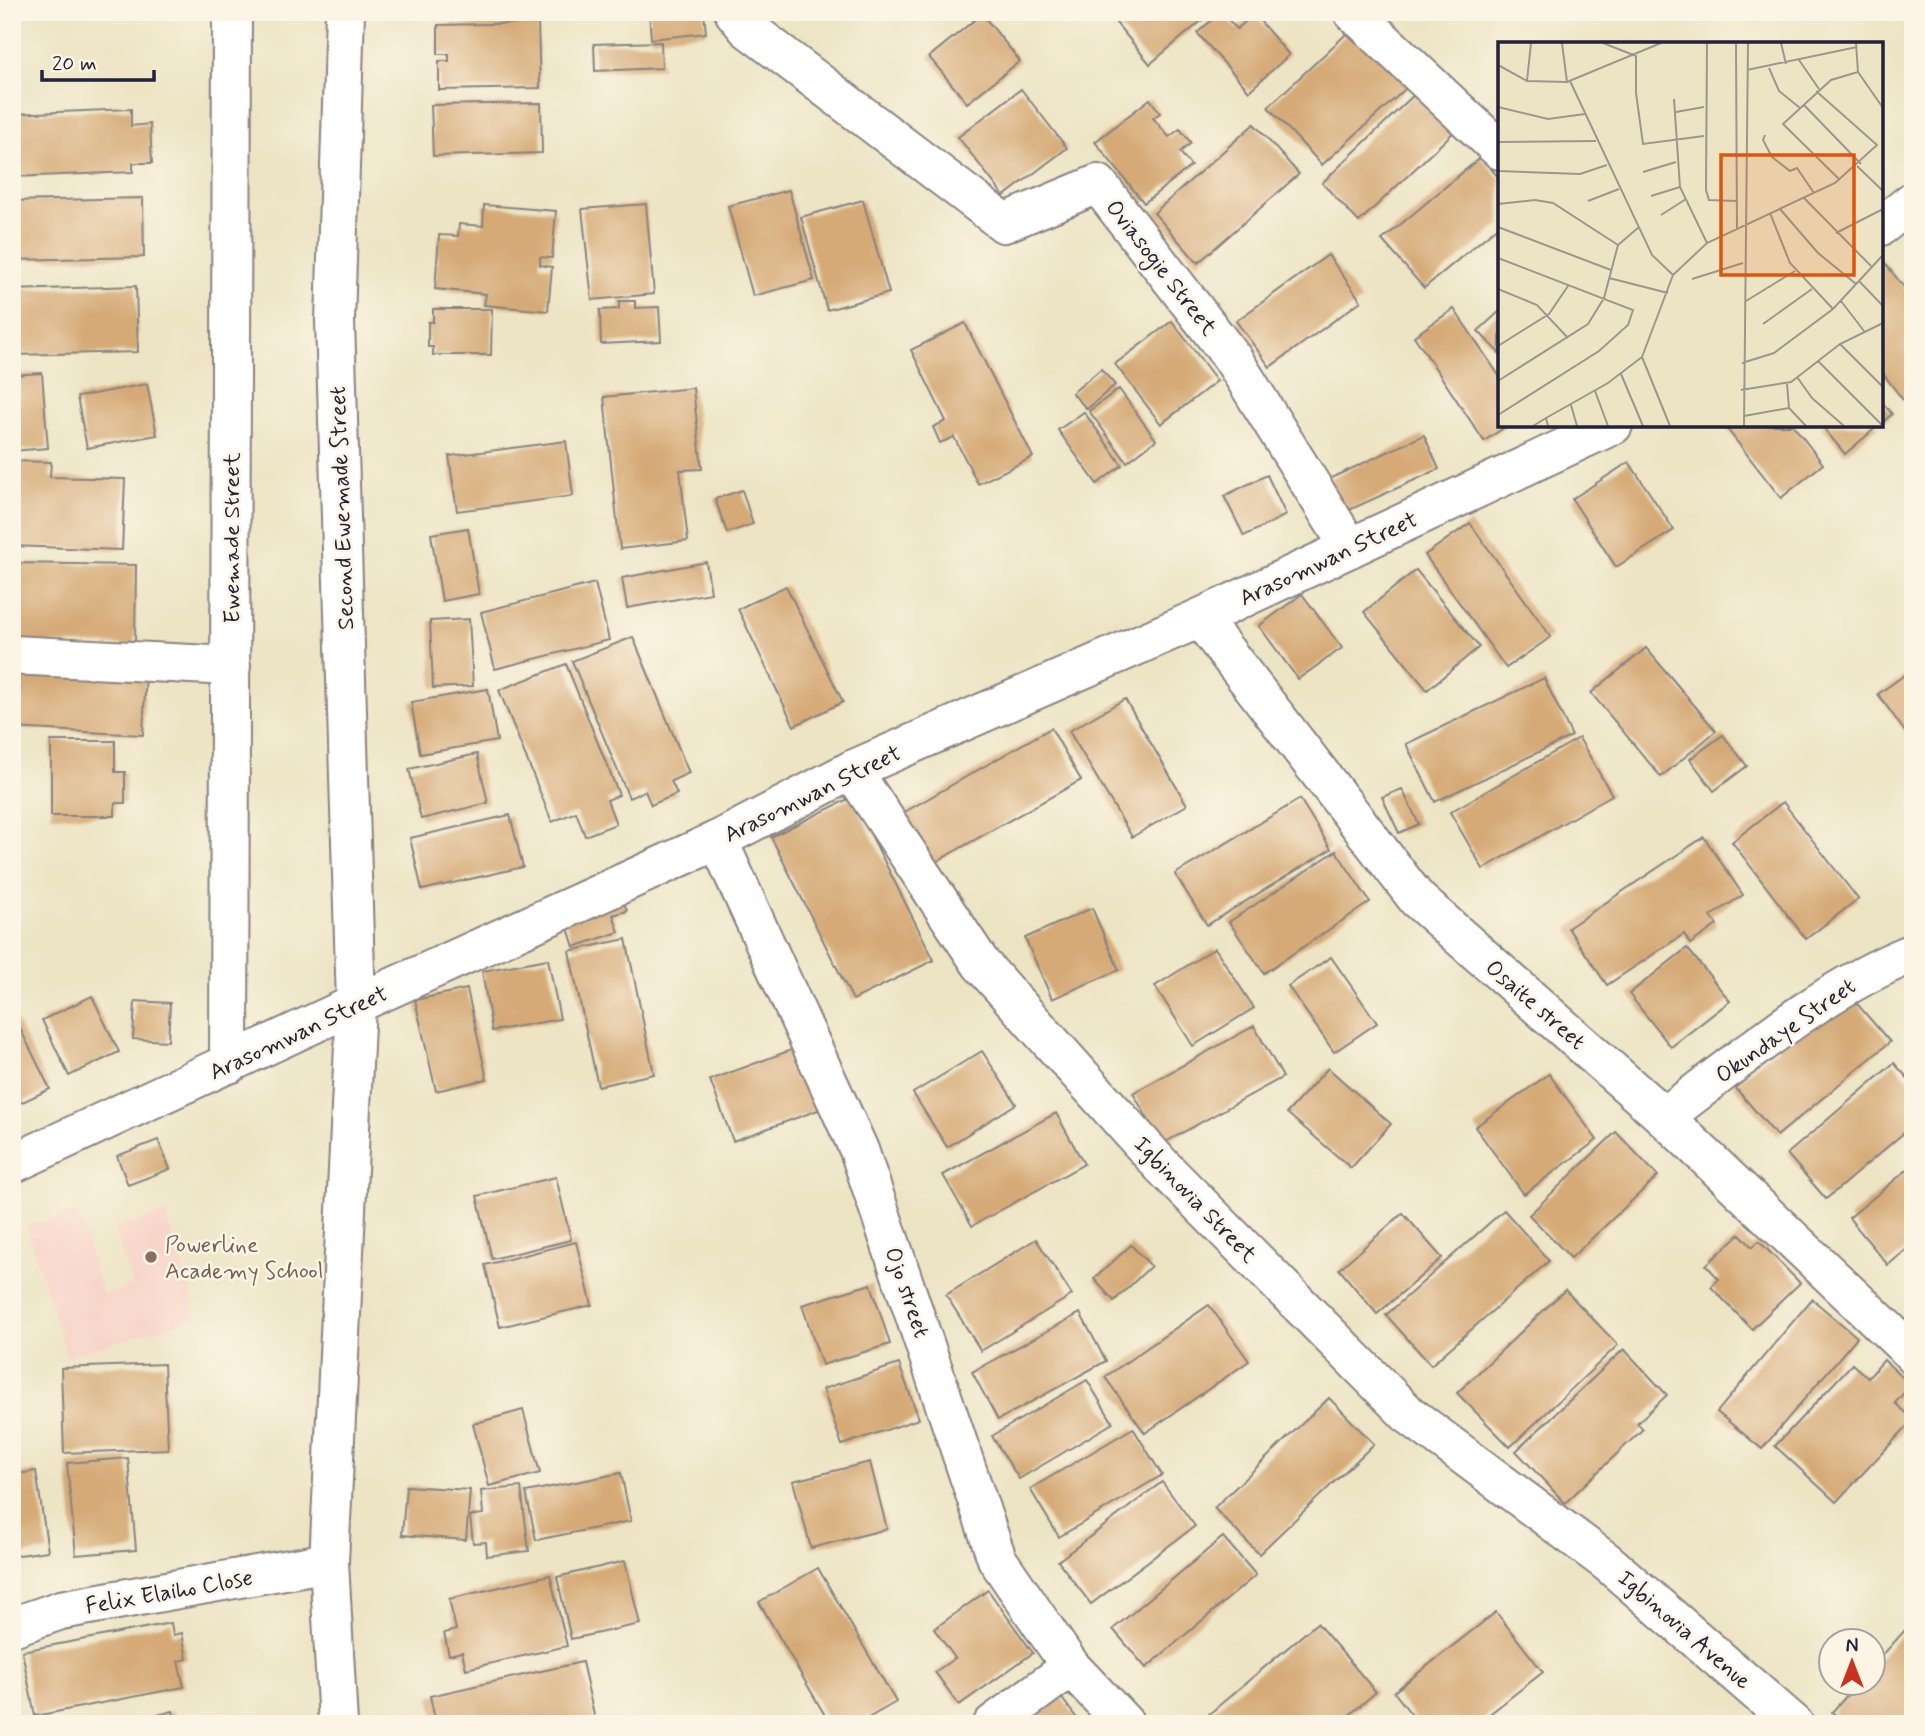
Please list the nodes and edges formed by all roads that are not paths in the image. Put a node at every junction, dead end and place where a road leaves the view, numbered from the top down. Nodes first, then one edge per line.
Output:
1 (232, 12) edge
2 (345, 12) edge
3 (734, 12) edge
4 (1353, 12) edge
5 (1498, 147) edge
6 (1913, 201) edge
7 (1883, 224) edge
8 (1609, 427) edge
9 (1350, 548) junction
10 (1200, 618) junction
11 (12, 655) edge
12 (231, 666) junction
13 (852, 770) junction
14 (718, 840) junction
15 (1913, 953) edge
16 (356, 1004) junction
17 (229, 1065) junction
18 (1664, 1117) junction
19 (12, 1164) edge
20 (1913, 1354) edge
21 (328, 1562) junction
22 (1607, 1562) joint
23 (12, 1627) edge
24 (1071, 1667) junction
25 (338, 1724) edge
26 (993, 1724) edge
27 (1125, 1724) edge
28 (1794, 1724) edge

1 - 12 street, Ewemade Street
2 - 16 street, Second Ewemade Street
3 - 9 street, Oviasogie Street
4 - 5 street
6 - 7 street
8 - 9 street, Arasomwan Street
9 - 10 street, Arasomwan Street
10 - 13 street, Arasomwan Street
10 - 18 street, Osaite street
11 - 12 street
12 - 17 street, Ewemade Street
13 - 14 street, Arasomwan Street
13 - 22 street, Igbinovia Street
14 - 16 street, Arasomwan Street
14 - 24 street, Ojo street
15 - 18 street, Okundaye Street
16 - 17 street, Arasomwan Street
16 - 21 street, Second Ewemade Street
17 - 19 street, Arasomwan Street
18 - 20 street, Osaite street
21 - 23 street, Felix Elaiho Close
21 - 25 street, Second Ewemade Street
22 - 28 street, Igbinovia Avenue
24 - 26 street
24 - 27 street, Ojo street

